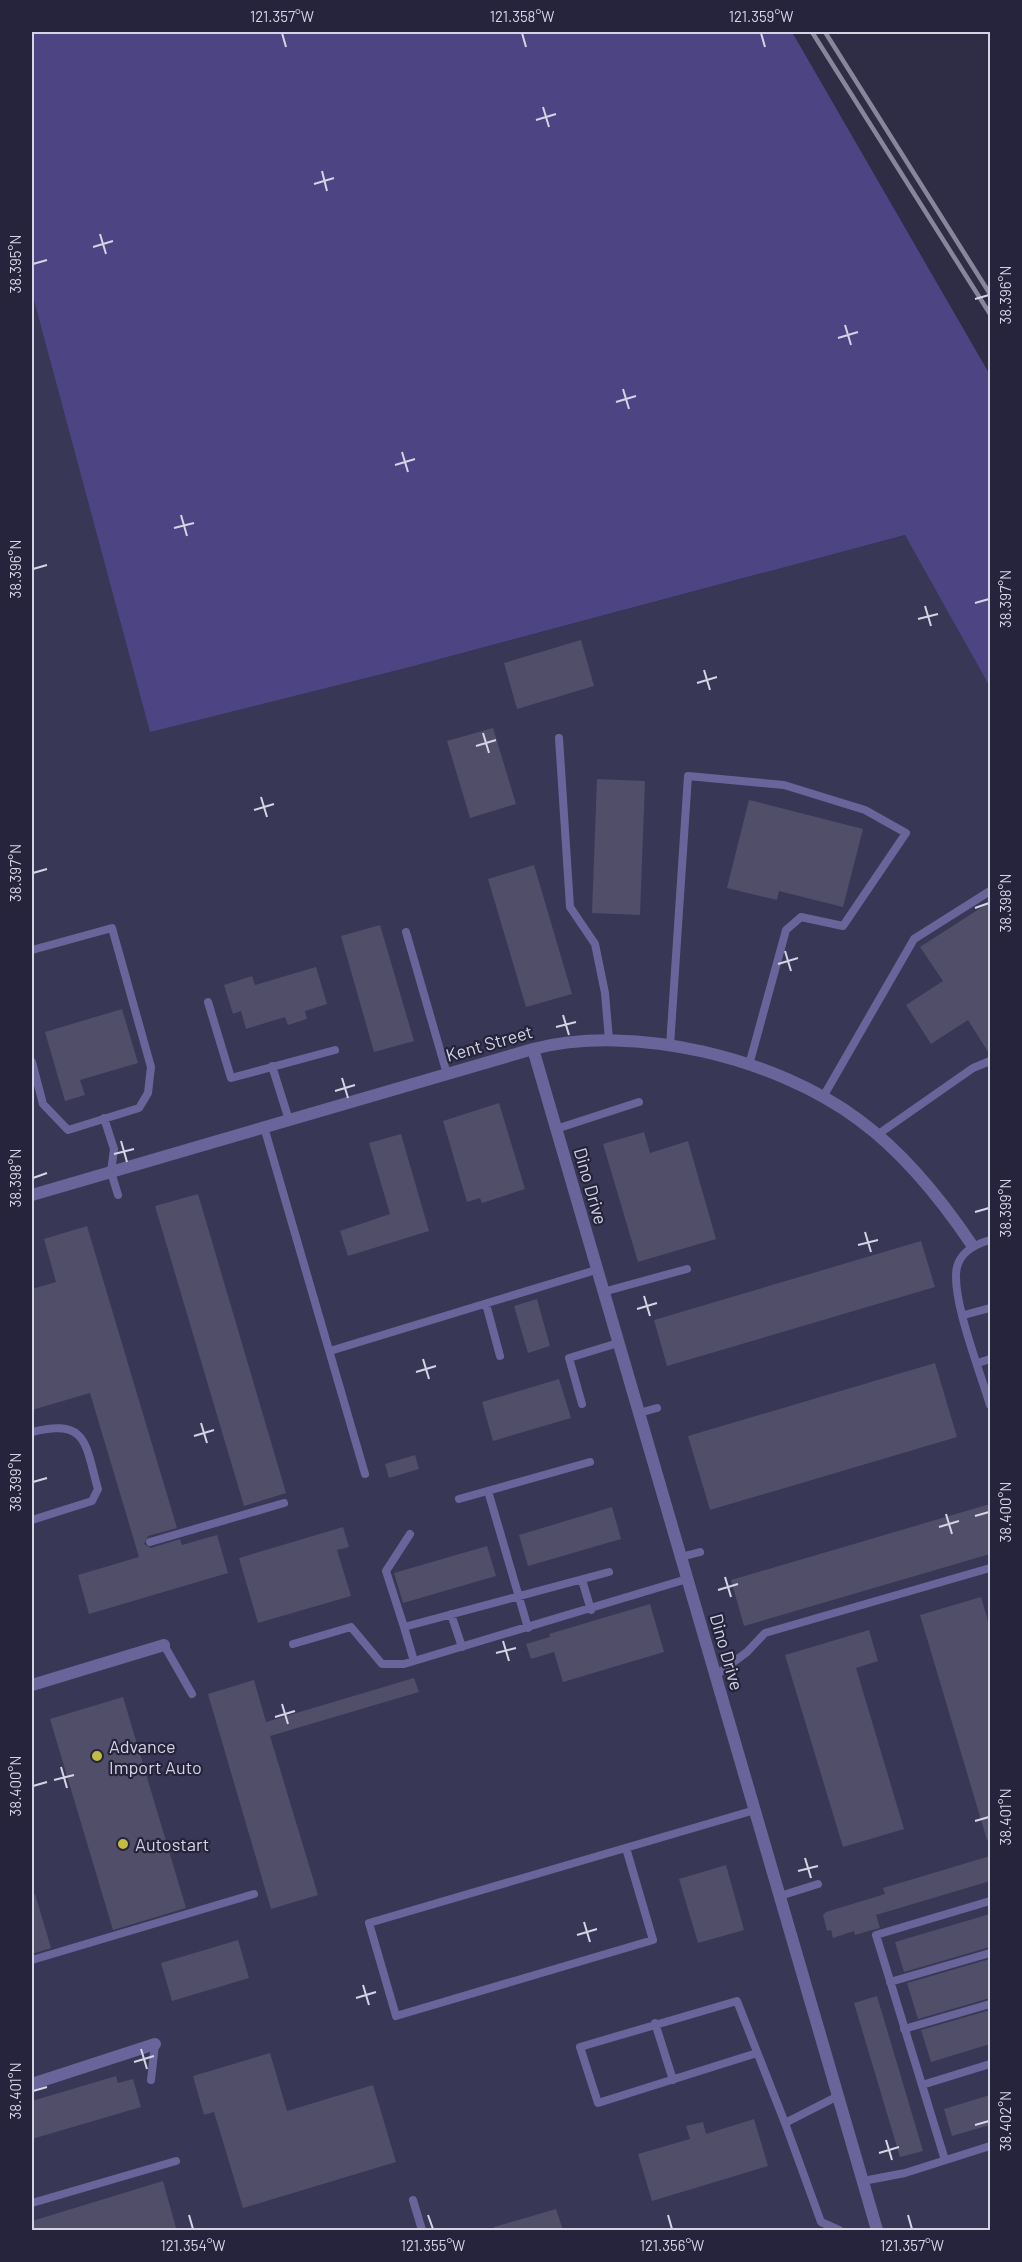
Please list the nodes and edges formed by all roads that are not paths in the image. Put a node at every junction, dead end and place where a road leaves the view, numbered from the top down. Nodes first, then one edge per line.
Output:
1 (560, 738) dead end
2 (990, 891) edge
3 (406, 932) dead end
4 (32, 950) edge
5 (208, 1002) dead end
6 (609, 1040) junction
7 (670, 1046) junction
8 (533, 1049) junction
9 (334, 1050) dead end
10 (990, 1061) edge
11 (32, 1062) edge
12 (749, 1065) junction
13 (272, 1066) junction
14 (447, 1074) junction
15 (823, 1097) junction
16 (639, 1102) dead end
17 (104, 1118) junction
18 (289, 1120) junction
19 (264, 1127) junction
20 (556, 1129) junction
21 (877, 1135) junction
22 (111, 1172) junction
23 (32, 1195) edge
24 (118, 1195) dead end
25 (990, 1240) edge
26 (972, 1245) junction
27 (687, 1269) dead end
28 (596, 1270) junction
29 (603, 1292) junction
30 (486, 1304) junction
31 (990, 1308) edge
32 (964, 1315) junction
33 (618, 1343) junction
34 (330, 1351) junction
35 (500, 1356) dead end
36 (990, 1359) edge
37 (978, 1363) junction
38 (582, 1404) dead end
39 (990, 1405) edge
40 (657, 1408) dead end
41 (639, 1413) junction
42 (32, 1432) edge
43 (590, 1462) dead end
44 (365, 1474) dead end
45 (488, 1491) junction
46 (459, 1499) dead end
47 (284, 1503) dead end
48 (32, 1520) edge
49 (410, 1534) dead end
50 (150, 1542) dead end
51 (699, 1552) dead end
52 (681, 1557) junction
53 (990, 1568) edge
54 (609, 1572) dead end
55 (687, 1579) junction
56 (582, 1580) junction
57 (519, 1596) junction
58 (591, 1610) junction
59 (452, 1614) junction
60 (404, 1627) junction
61 (528, 1628) junction
62 (293, 1644) dead end
63 (164, 1645) joint
64 (462, 1647) junction
65 (414, 1661) junction
66 (715, 1676) junction
67 (32, 1685) edge
68 (192, 1694) dead end
69 (755, 1810) junction
70 (626, 1848) junction
71 (818, 1884) dead end
72 (254, 1894) dead end
73 (780, 1896) junction
74 (990, 1901) edge
75 (990, 1953) edge
76 (32, 1960) edge
77 (890, 1982) junction
78 (990, 2004) edge
79 (655, 2023) junction
80 (904, 2029) junction
81 (155, 2044) joint
82 (757, 2053) junction
83 (990, 2064) edge
84 (673, 2079) junction
85 (151, 2080) dead end
86 (32, 2084) edge
87 (922, 2085) junction
88 (838, 2096) junction
89 (786, 2123) junction
90 (990, 2146) edge
91 (945, 2160) junction
92 (176, 2161) dead end
93 (863, 2181) junction
94 (413, 2200) dead end
95 (32, 2203) edge
96 (422, 2230) edge
97 (839, 2230) edge
98 (877, 2230) edge

1 - 6 lane
2 - 15 lane
3 - 14 lane
4 - 17 lane
5 - 13 lane
6 - 7 street, Kent Street
6 - 8 street, Kent Street
7 - 12 street, Kent Street
7 - 12 lane
8 - 14 street, Kent Street
8 - 20 street, Dino Drive
9 - 13 lane
10 - 21 lane
11 - 17 lane
12 - 15 street, Kent Street
13 - 18 lane
14 - 18 street, Kent Street
15 - 21 street, Kent Street
16 - 20 lane
17 - 22 lane
18 - 19 street, Kent Street
19 - 22 street, Kent Street
19 - 34 lane
20 - 28 street, Dino Drive
21 - 26 street, Kent Street
22 - 23 street, Kent Street
22 - 24 lane
25 - 26 lane
26 - 32 lane
27 - 29 lane
28 - 29 street, Dino Drive
28 - 30 lane
29 - 33 street, Dino Drive
30 - 34 lane
30 - 35 lane
31 - 32 lane
32 - 37 lane
33 - 38 lane
33 - 41 street, Dino Drive
34 - 44 lane
36 - 37 lane
37 - 39 lane
40 - 41 lane
41 - 52 street, Dino Drive
42 - 48 lane
43 - 45 lane
45 - 46 lane
45 - 57 lane
47 - 50 lane
49 - 60 lane
51 - 52 lane
52 - 55 street, Dino Drive
53 - 66 lane
54 - 56 lane
55 - 58 lane
55 - 66 street, Dino Drive
56 - 57 lane
56 - 58 lane
57 - 59 lane
57 - 61 lane
58 - 61 lane
59 - 60 lane
59 - 64 lane
60 - 65 lane
61 - 64 lane
62 - 65 lane
63 - 67 street
63 - 68 lane
64 - 65 lane
66 - 69 street, Dino Drive
69 - 70 lane
69 - 73 street, Dino Drive
70 - 70 lane
71 - 73 lane
72 - 76 lane
73 - 88 street, Dino Drive
74 - 77 lane
75 - 77 lane
77 - 80 lane
78 - 80 lane
79 - 82 lane
79 - 84 lane
79 - 84 lane
80 - 87 lane
81 - 85 lane
81 - 86 street
82 - 84 lane
82 - 89 lane
83 - 87 lane
87 - 91 lane
88 - 89 lane
88 - 93 street, Dino Drive
89 - 97 lane
90 - 91 lane
91 - 93 lane
92 - 95 lane
93 - 98 street, Dino Drive
94 - 96 lane

